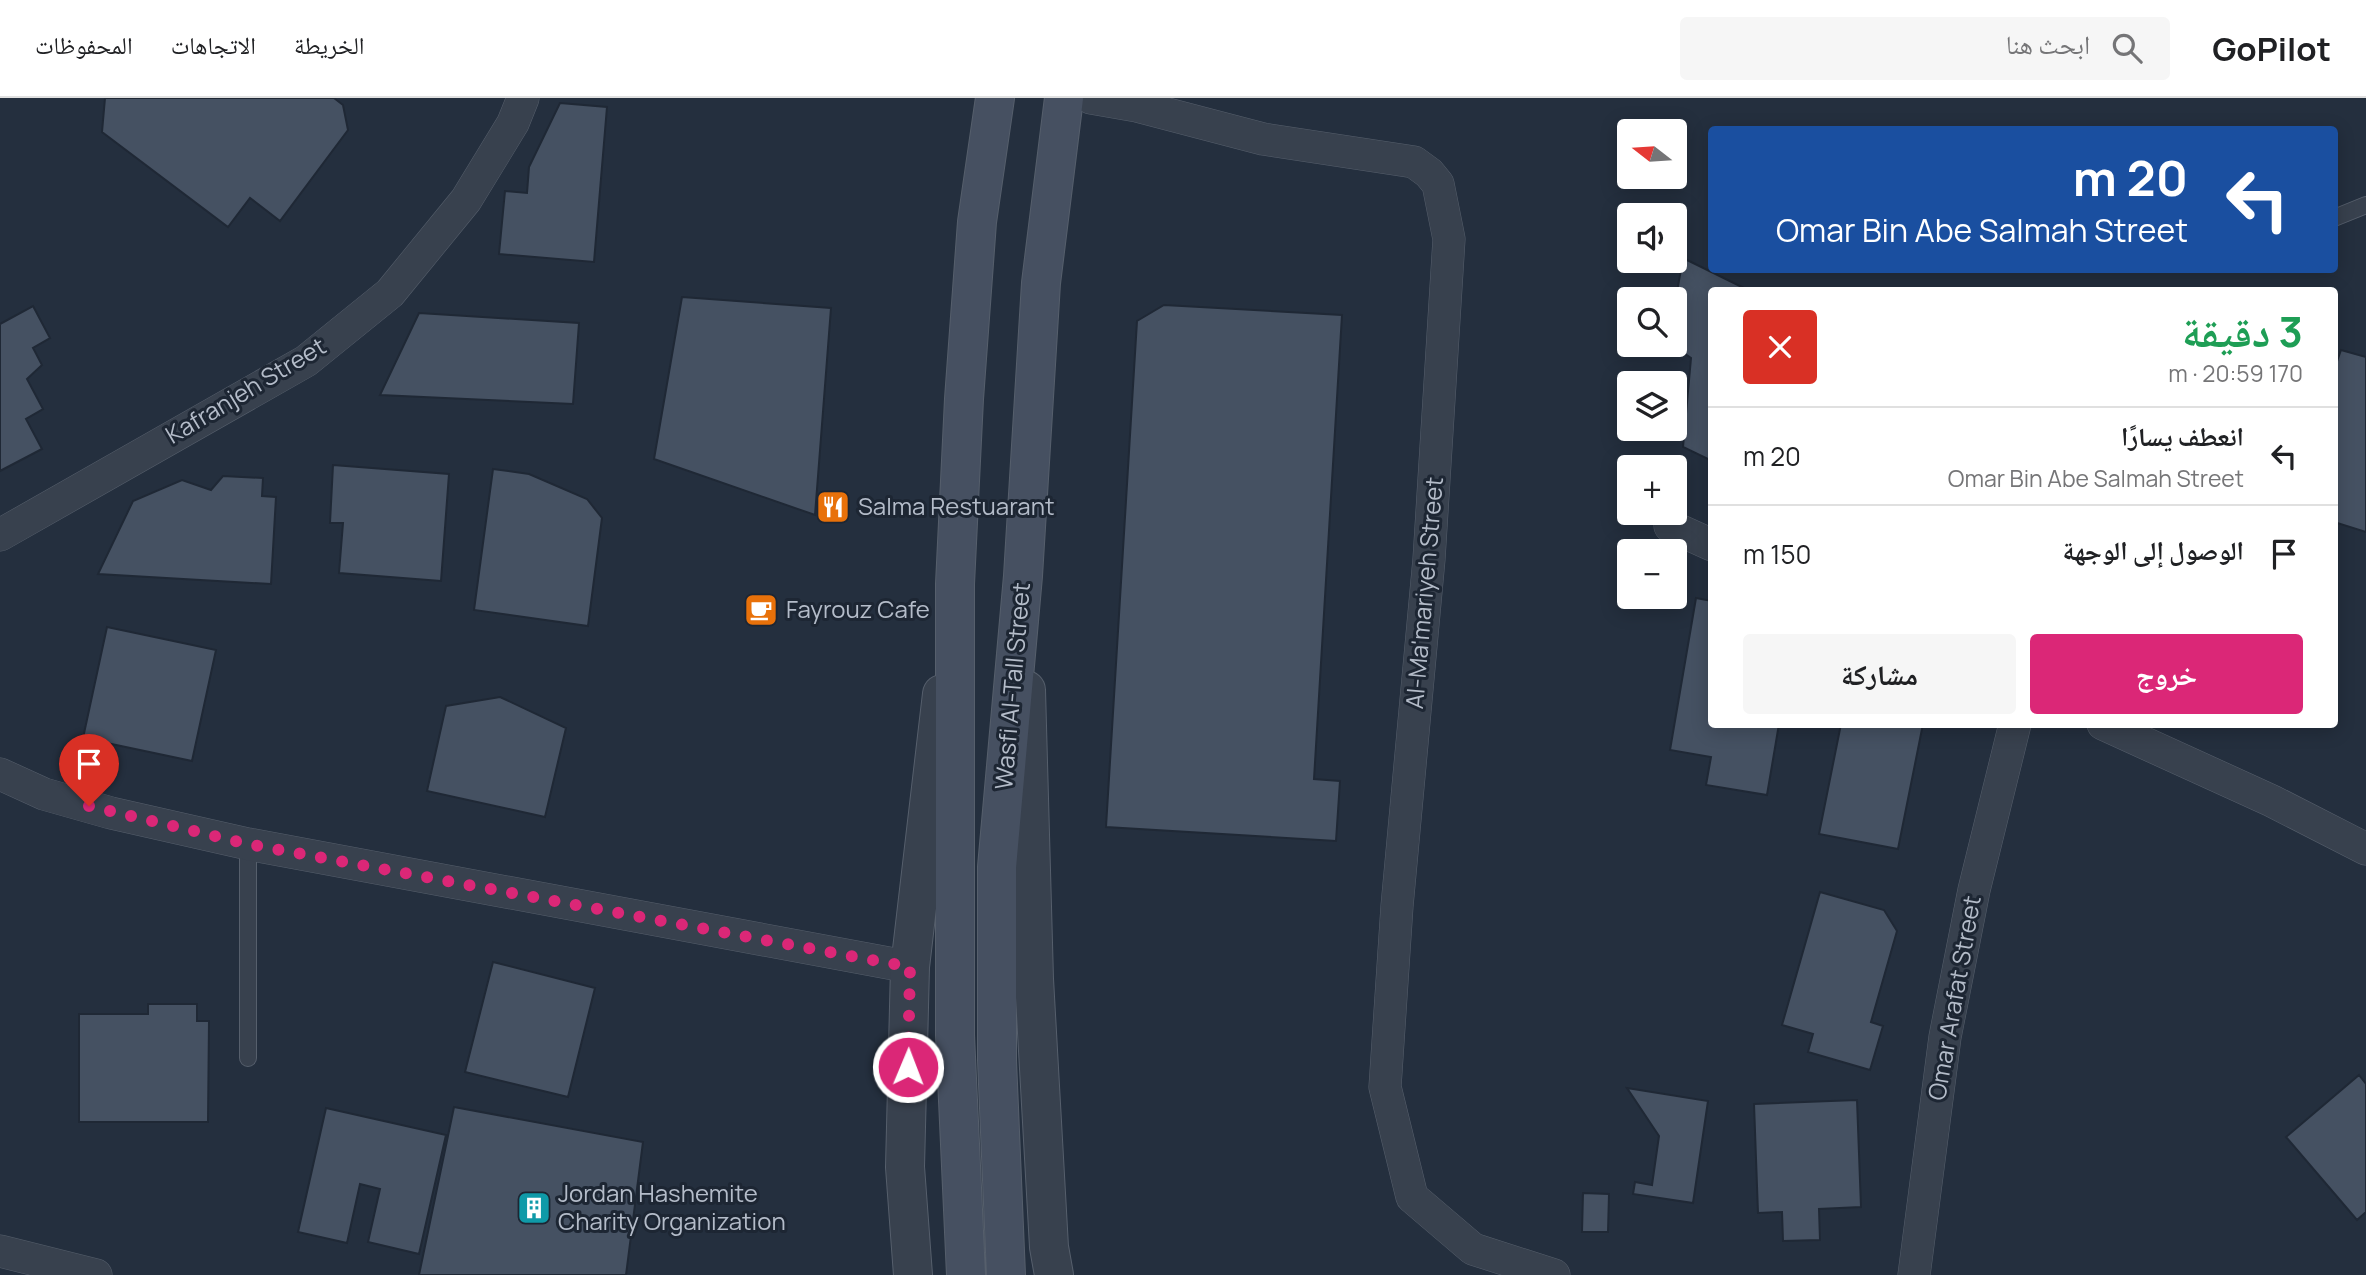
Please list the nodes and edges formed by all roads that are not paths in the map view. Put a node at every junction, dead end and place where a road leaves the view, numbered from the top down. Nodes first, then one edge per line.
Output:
1 (523, 98) edge
2 (995, 98) edge
3 (1064, 98) edge
4 (1091, 98) edge
5 (2366, 205) edge
6 (2338, 216) edge
7 (1670, 526) dead end
8 (0, 535) edge
9 (1708, 543) edge
10 (1023, 576) junction
11 (955, 584) junction
12 (2014, 728) edge
13 (2112, 728) edge
14 (0, 774) edge
15 (248, 844) junction
16 (2366, 849) edge
17 (910, 967) junction
18 (248, 1058) dead end
19 (0, 1251) edge
20 (96, 1275) edge
21 (913, 1275) edge
22 (967, 1275) edge
23 (1006, 1275) edge
24 (1054, 1275) edge
25 (1553, 1275) edge
26 (1914, 1275) edge

1 - 8 street, Kafranjeh Street
2 - 11 main road, Wasfi Al-Tall Street
3 - 10 main road, Wasfi Al-Tall Street
4 - 25 street, Al-Ma'mariyeh Street
5 - 6 lane
7 - 9 street
10 - 23 main road, Wasfi Al-Tall Street
10 - 24 street
11 - 17 street
11 - 22 main road, Wasfi Al-Tall Street
12 - 26 street, Omar Arafat Street
13 - 16 street
14 - 15 street
15 - 17 street
15 - 18 lane
17 - 21 street
19 - 20 street

